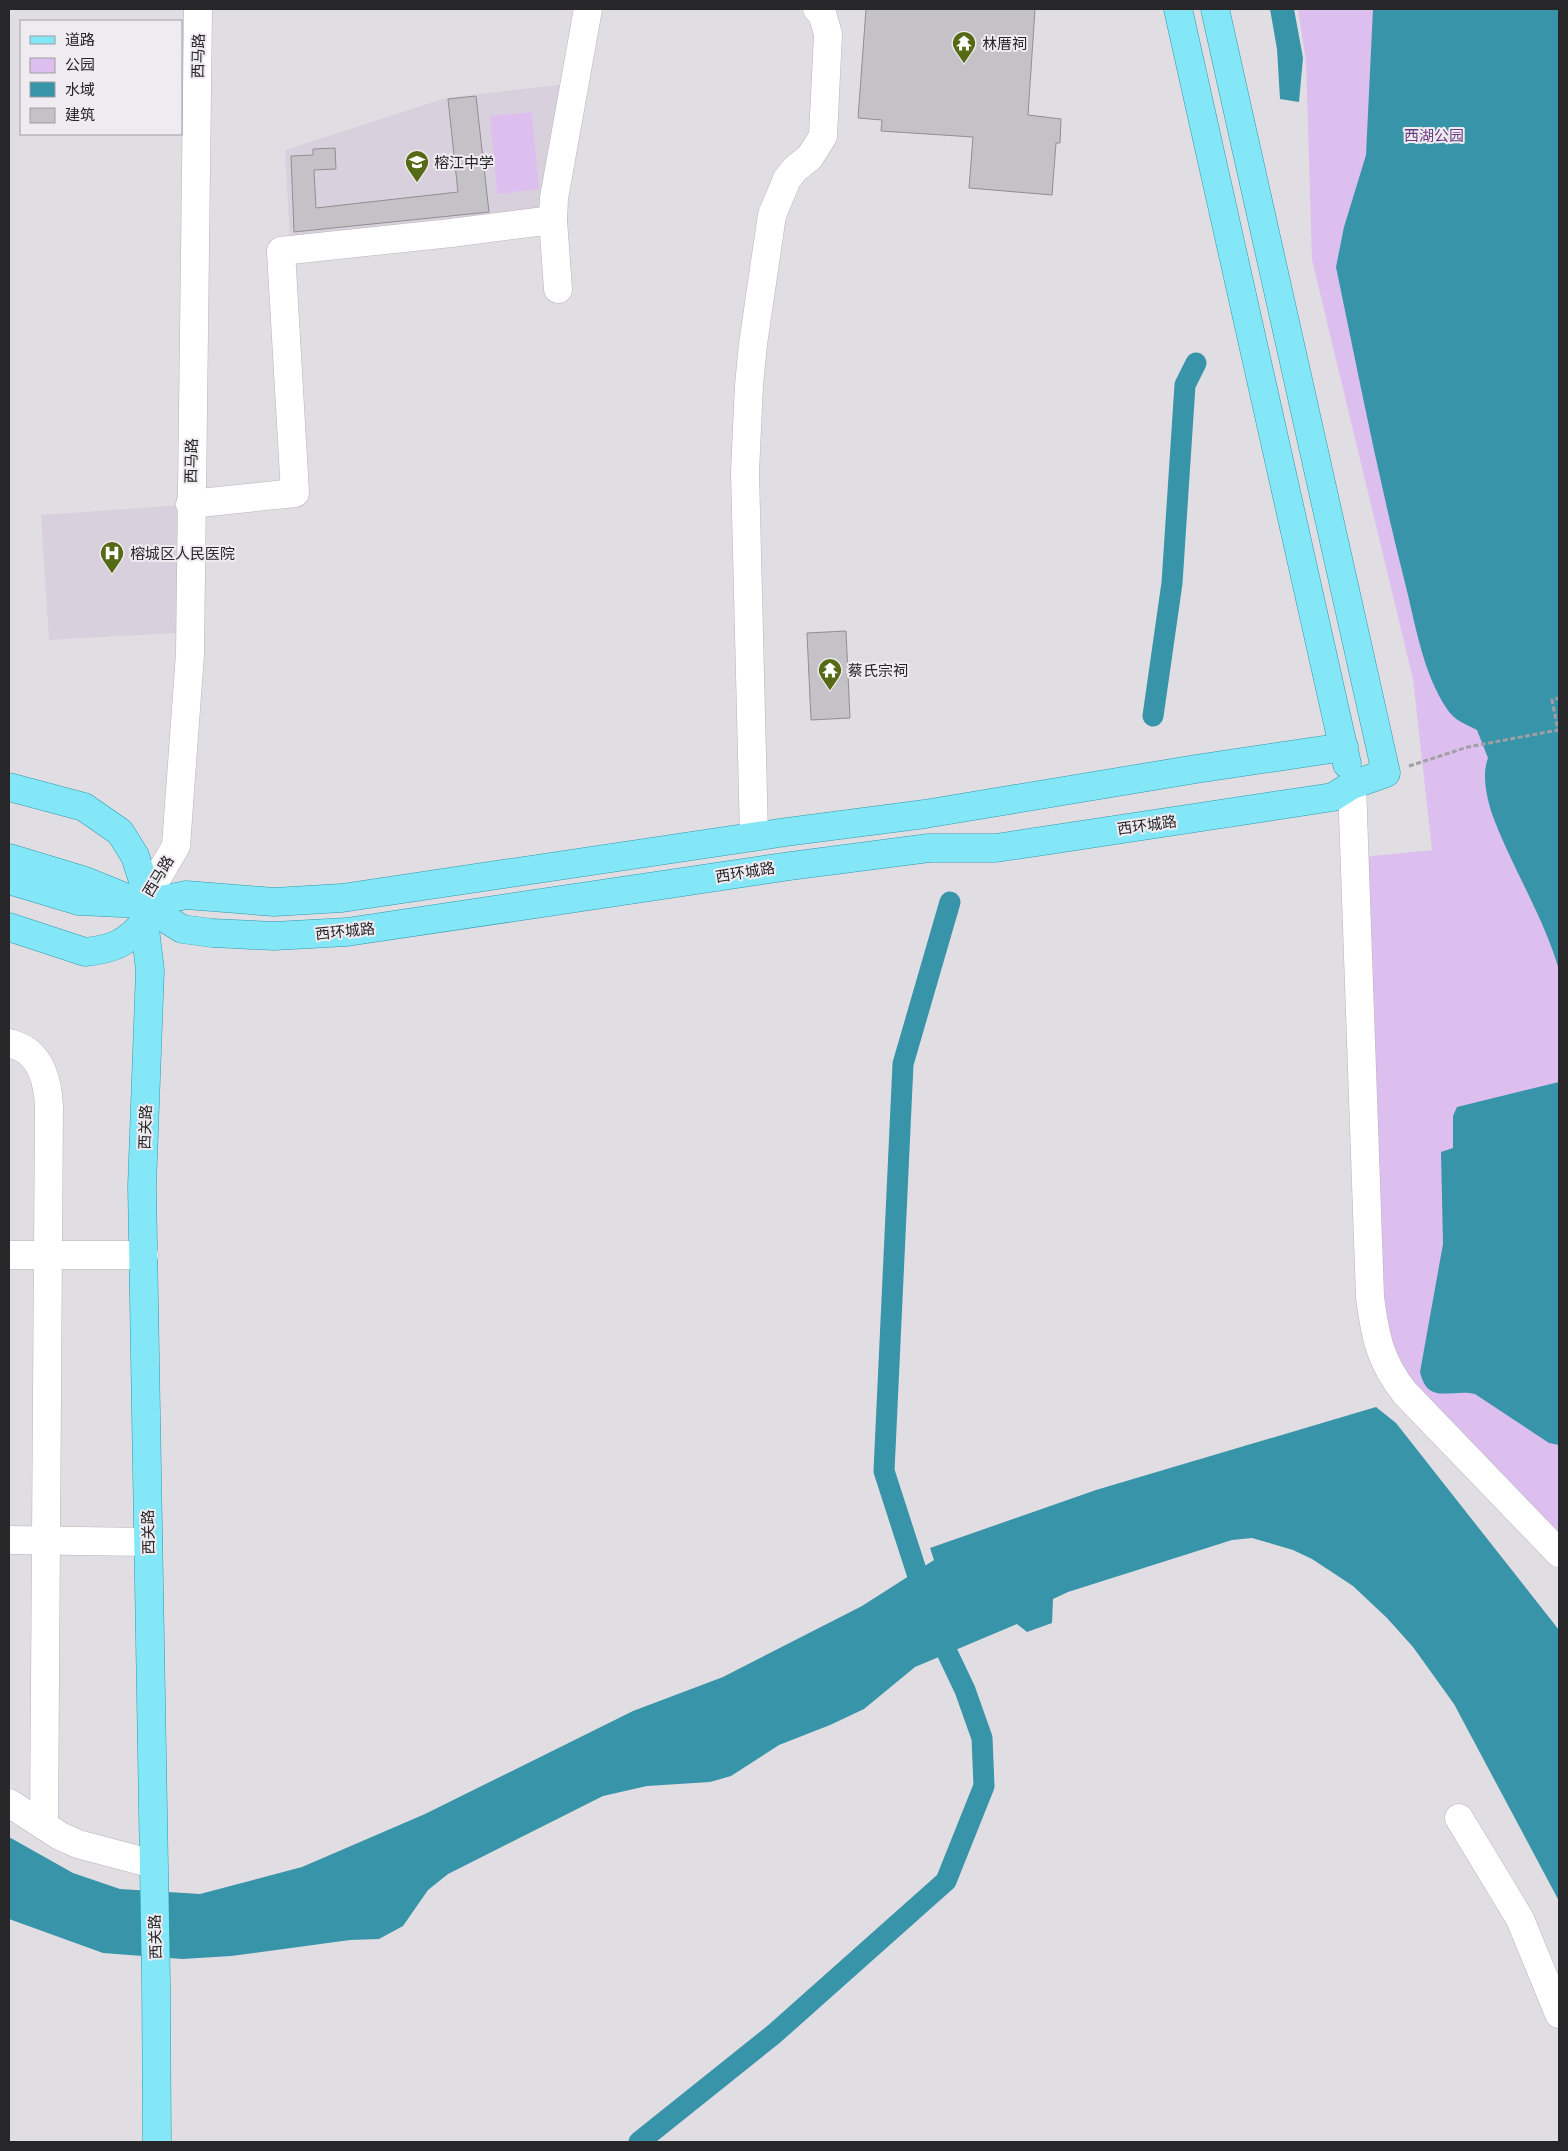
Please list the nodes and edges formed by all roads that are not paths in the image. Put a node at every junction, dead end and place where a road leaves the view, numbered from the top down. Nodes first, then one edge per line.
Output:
1 (198, 9) edge
2 (588, 9) edge
3 (817, 9) edge
4 (1178, 9) edge
5 (1216, 9) edge
6 (552, 220) junction
7 (558, 289) dead end
8 (190, 504) junction
9 (1344, 747) junction
10 (1352, 784) junction
11 (9, 787) edge
12 (754, 836) junction
13 (9, 858) edge
14 (9, 880) edge
15 (143, 913) junction
16 (9, 927) edge
17 (9, 1043) edge
18 (9, 1255) edge
19 (48, 1255) junction
20 (144, 1255) junction
21 (9, 1540) edge
22 (46, 1541) junction
23 (148, 1542) junction
24 (1559, 1553) edge
25 (9, 1803) edge
26 (1458, 1818) dead end
27 (44, 1826) junction
28 (153, 1872) junction
29 (1559, 2014) edge
30 (157, 2142) edge

1 - 8 street, 西马路
2 - 6 street
3 - 12 street
4 - 9 main road
5 - 10 main road, 西环城路
6 - 7 street
6 - 8 street
8 - 15 street, 西马路
9 - 10 main road
9 - 12 main road, 西环城路
10 - 15 main road, 西环城路
10 - 24 street
11 - 15 main road, 西关路
12 - 15 main road, 西环城路
13 - 15 main road, 西环城路
14 - 15 main road, 西环城路
15 - 16 main road
15 - 20 main road, 西关路
17 - 19 street
18 - 19 street
19 - 20 street
19 - 22 street
20 - 23 main road, 西关路
21 - 22 street
22 - 23 street
22 - 27 street
23 - 28 main road, 西关路
25 - 27 street
26 - 29 street
27 - 28 street
28 - 30 main road, 西关路

